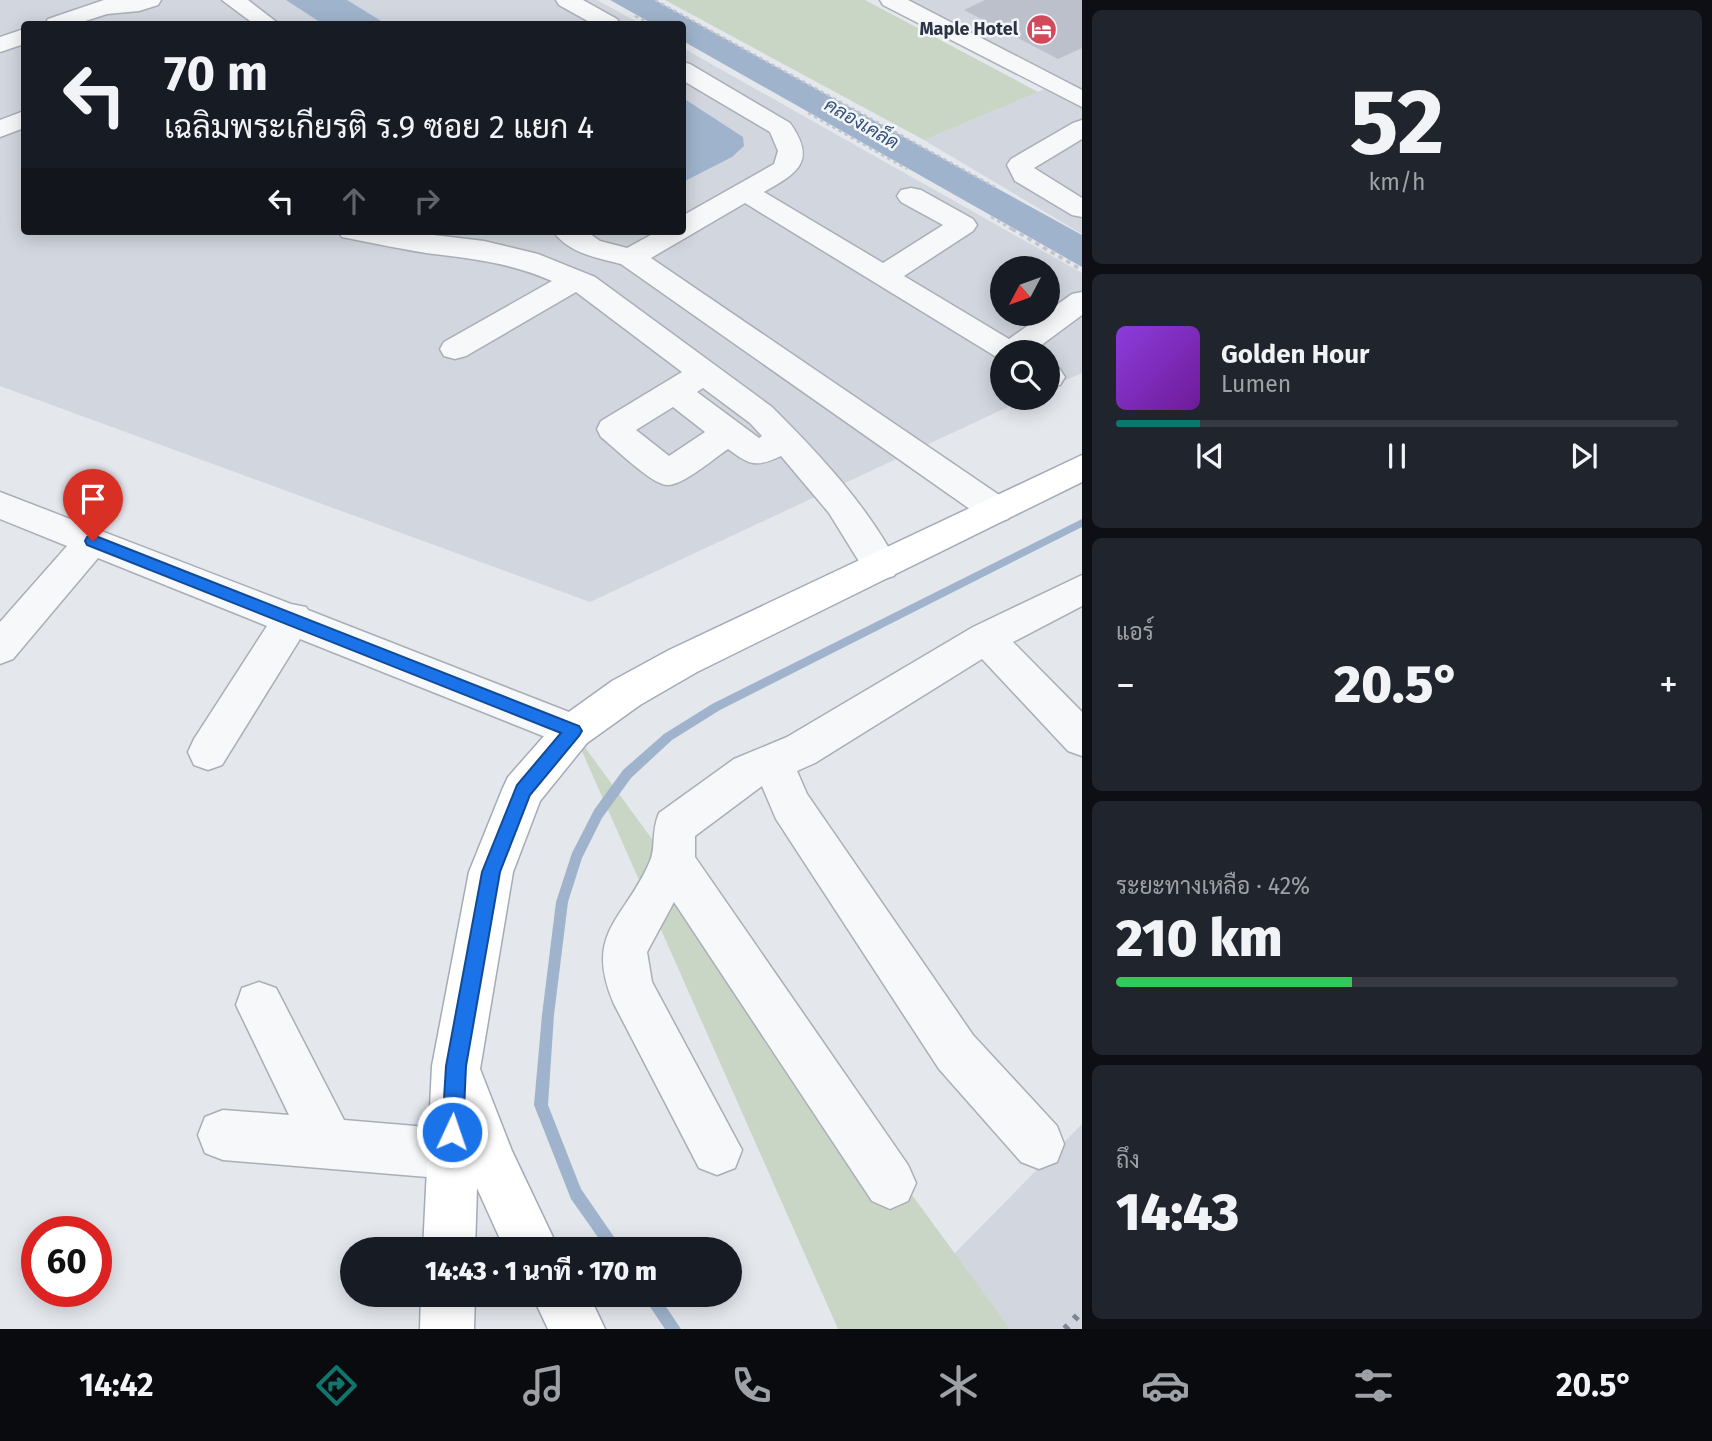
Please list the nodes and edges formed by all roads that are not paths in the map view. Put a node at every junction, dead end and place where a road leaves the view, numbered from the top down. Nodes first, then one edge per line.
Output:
1 (150, 0) edge
2 (233, 0) edge
3 (567, 0) edge
4 (891, 0) edge
5 (102, 11) edge
6 (67, 21) edge
7 (255, 21) edge
8 (604, 21) edge
9 (21, 37) edge
10 (1012, 38) dead end
11 (0, 45) edge
12 (1034, 50) junction
13 (1005, 61) junction
14 (686, 71) edge
15 (1082, 75) edge
16 (1082, 100) edge
17 (21, 120) edge
18 (1082, 128) edge
19 (0, 129) edge
20 (910, 184) road end
21 (745, 192) junction
22 (1082, 209) edge
23 (686, 226) edge
24 (513, 235) edge
25 (573, 235) edge
26 (671, 235) edge
27 (362, 240) edge
28 (484, 250) junction
29 (631, 258) junction
30 (884, 276) junction
31 (575, 280) junction
32 (1082, 301) edge
33 (990, 340) edge
34 (1027, 340) edge
35 (454, 349) dead end
36 (704, 373) junction
37 (675, 392) junction
38 (728, 433) junction
39 (785, 439) junction
40 (1082, 467) edge
41 (0, 505) edge
42 (996, 510) junction
43 (93, 541) junction
44 (881, 566) junction
45 (1082, 589) edge
46 (293, 618) junction
47 (986, 638) junction
48 (0, 648) edge
49 (573, 731) junction
50 (1082, 739) edge
51 (208, 751) dead end
52 (774, 762) junction
53 (673, 862) junction
54 (259, 1005) dead end
55 (456, 1066) junction
56 (223, 1135) dead end
57 (330, 1143) junction
58 (1039, 1144) dead end
59 (717, 1150) dead end
60 (451, 1154) junction
61 (890, 1183) dead end
62 (449, 1237) edge
63 (526, 1237) edge
64 (448, 1307) edge
65 (566, 1307) edge
66 (447, 1329) edge
67 (578, 1329) edge

1 - 5 street
2 - 7 street
3 - 8 street
4 - 13 street
5 - 6 street
9 - 11 street
10 - 12 street
12 - 13 street
12 - 15 street
13 - 16 street
14 - 21 street
17 - 19 street
18 - 22 street
20 - 30 street
21 - 23 street
21 - 30 street
24 - 28 street
25 - 29 street
26 - 29 street
27 - 28 street
28 - 31 street
29 - 42 street
30 - 33 street
31 - 35 street
31 - 36 street
32 - 34 street
36 - 37 street
36 - 39 street
37 - 38 street
37 - 38 street
38 - 39 street
39 - 44 street
40 - 42 main road
41 - 43 street
42 - 44 main road
43 - 46 street
43 - 48 street
44 - 49 main road
45 - 47 street
46 - 49 street
46 - 51 street
47 - 50 street
47 - 52 street
49 - 55 main road
52 - 53 street
52 - 58 street
53 - 59 street
53 - 61 street
54 - 57 street
55 - 60 main road
55 - 63 main road
56 - 57 street
57 - 60 street
60 - 62 main road
64 - 66 main road
65 - 67 main road

